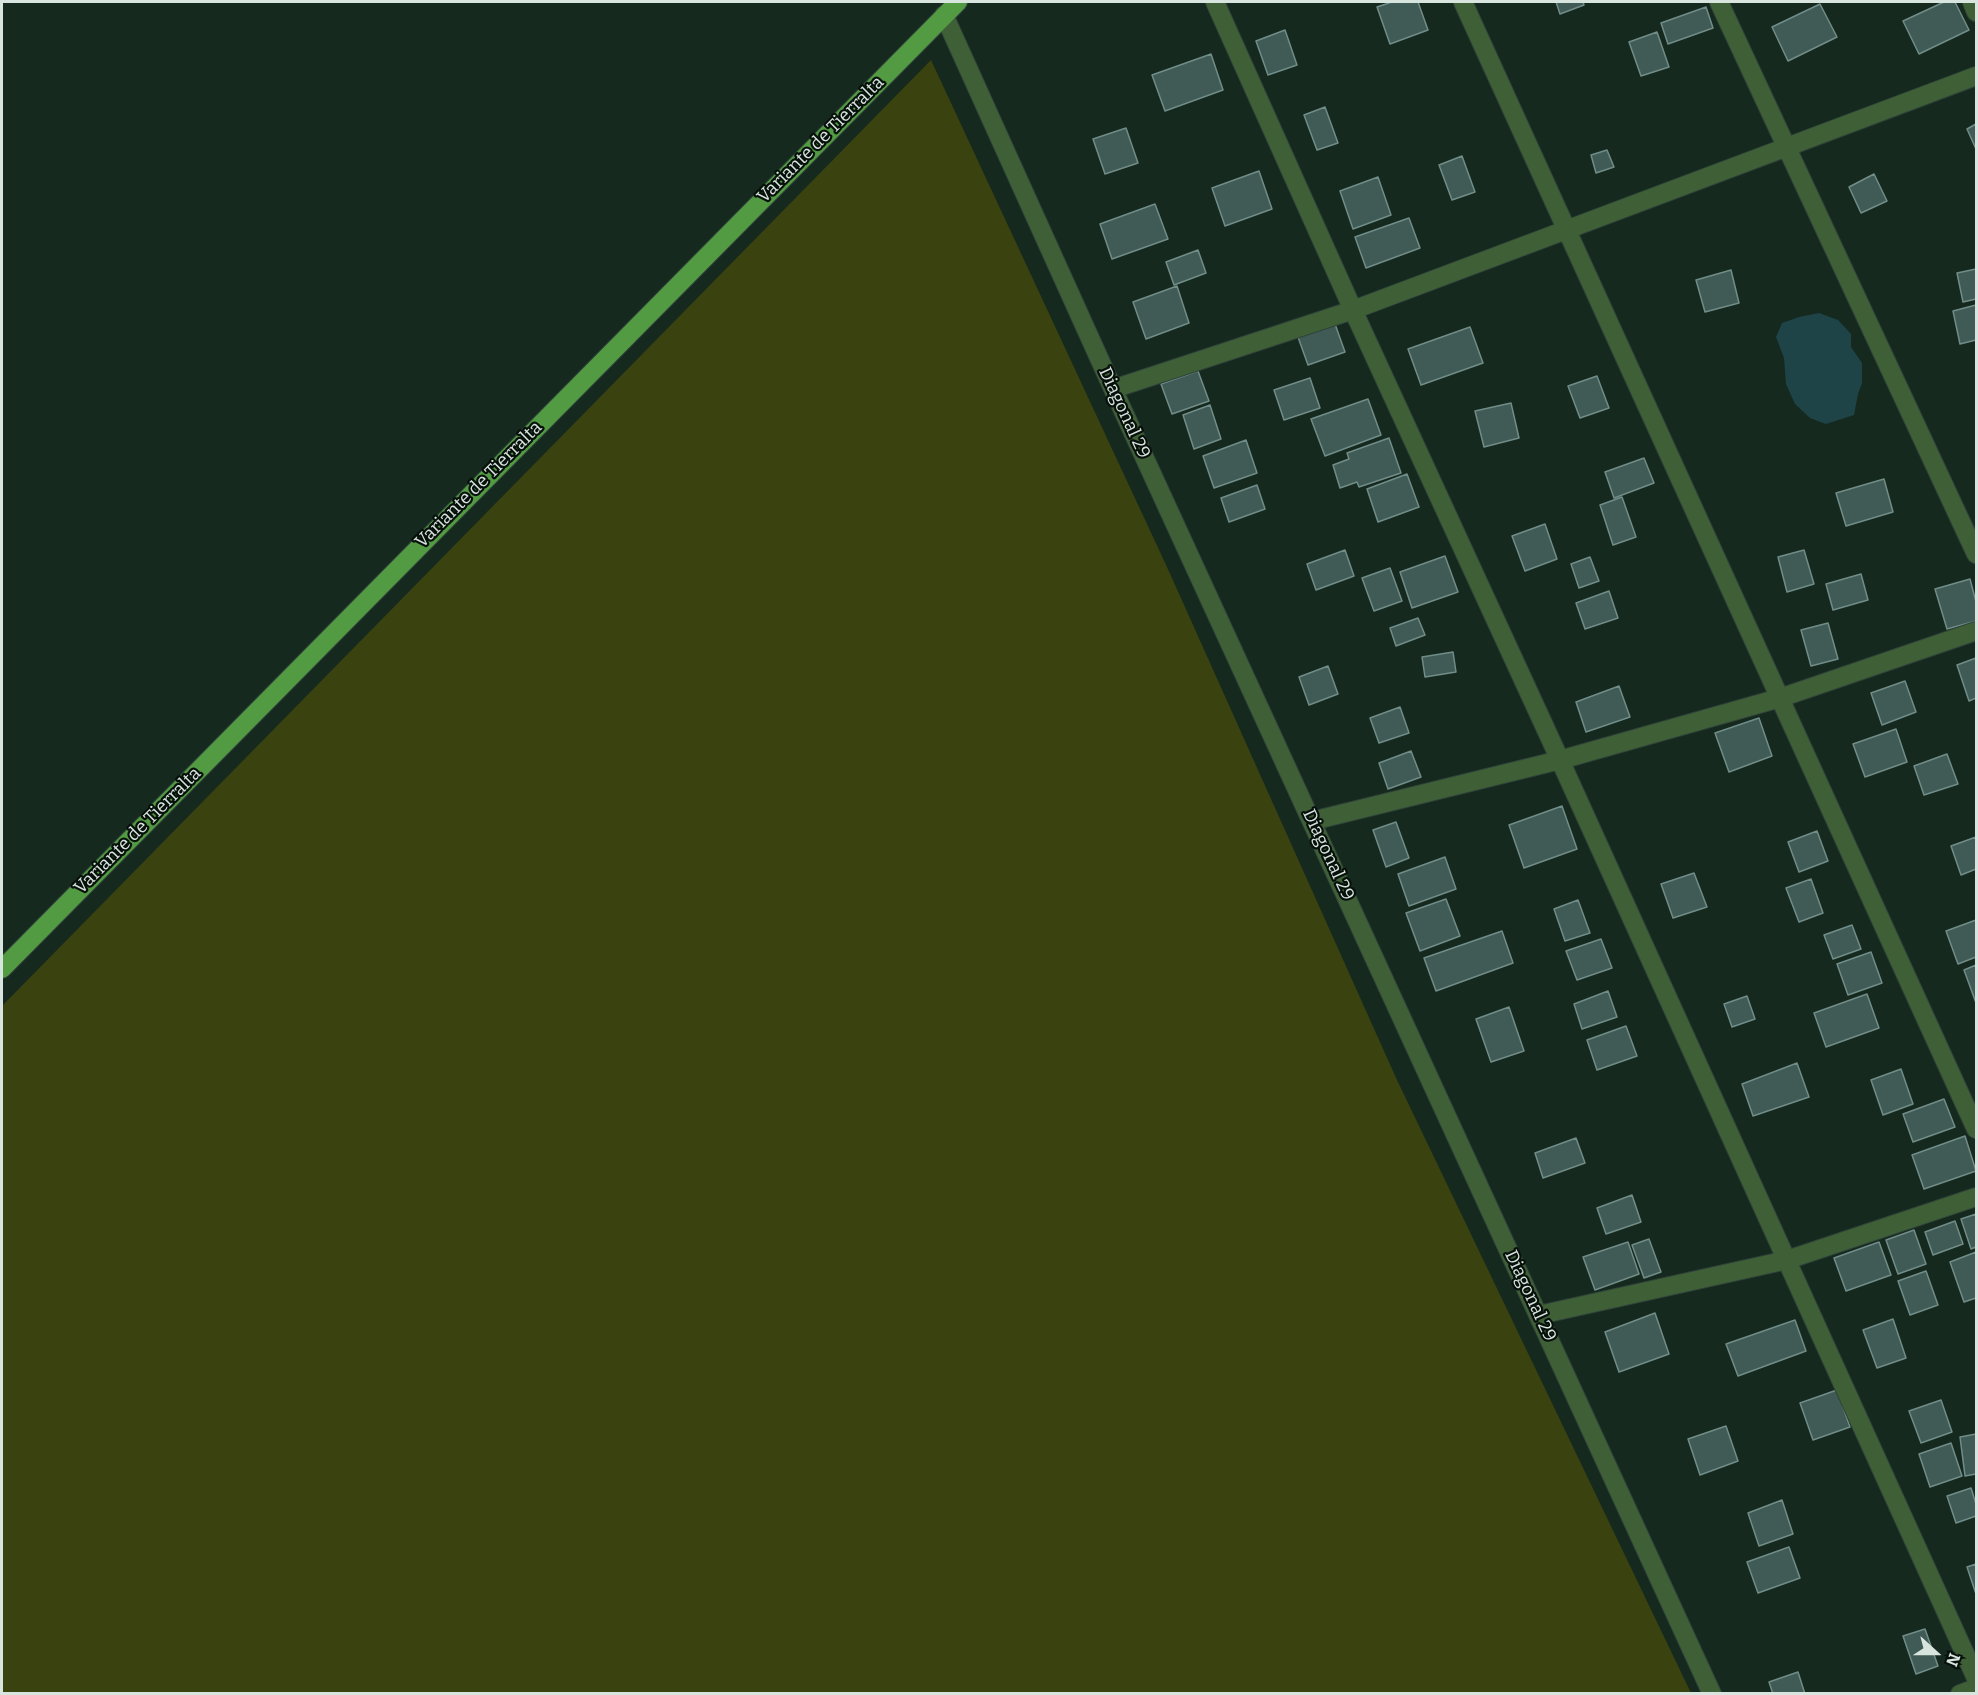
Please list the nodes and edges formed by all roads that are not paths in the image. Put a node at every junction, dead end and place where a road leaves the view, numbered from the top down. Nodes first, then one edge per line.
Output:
1 (958, 2) edge
2 (1215, 2) edge
3 (1463, 2) edge
4 (1719, 2) edge
5 (1972, 2) edge
6 (1977, 12) edge
7 (944, 15) junction
8 (1977, 76) edge
9 (1786, 147) junction
10 (1566, 229) junction
11 (1353, 310) junction
12 (1113, 389) junction
13 (1977, 554) edge
14 (1977, 631) edge
15 (1780, 698) junction
16 (1560, 760) junction
17 (1312, 821) junction
18 (2, 969) edge
19 (1977, 1129) edge
20 (1977, 1197) edge
21 (1787, 1260) junction
22 (1539, 1316) junction
23 (1977, 1678) edge
24 (1977, 1688) edge
25 (1712, 1694) edge
26 (1960, 1694) edge

1 - 7 main road, Variante de Tierralta
2 - 11 street
3 - 10 street
4 - 9 street
5 - 6 street
7 - 12 street, Diagonal 29
7 - 18 main road, Variante de Tierralta
8 - 9 street
9 - 10 street
9 - 13 street
10 - 11 street
10 - 15 street
11 - 12 street
11 - 16 street
12 - 17 street, Diagonal 29
14 - 15 street
15 - 16 street
15 - 19 street
16 - 17 street
16 - 21 street
17 - 22 street, Diagonal 29
20 - 21 street
21 - 22 street
21 - 23 street
22 - 25 street, Diagonal 29
24 - 26 street

